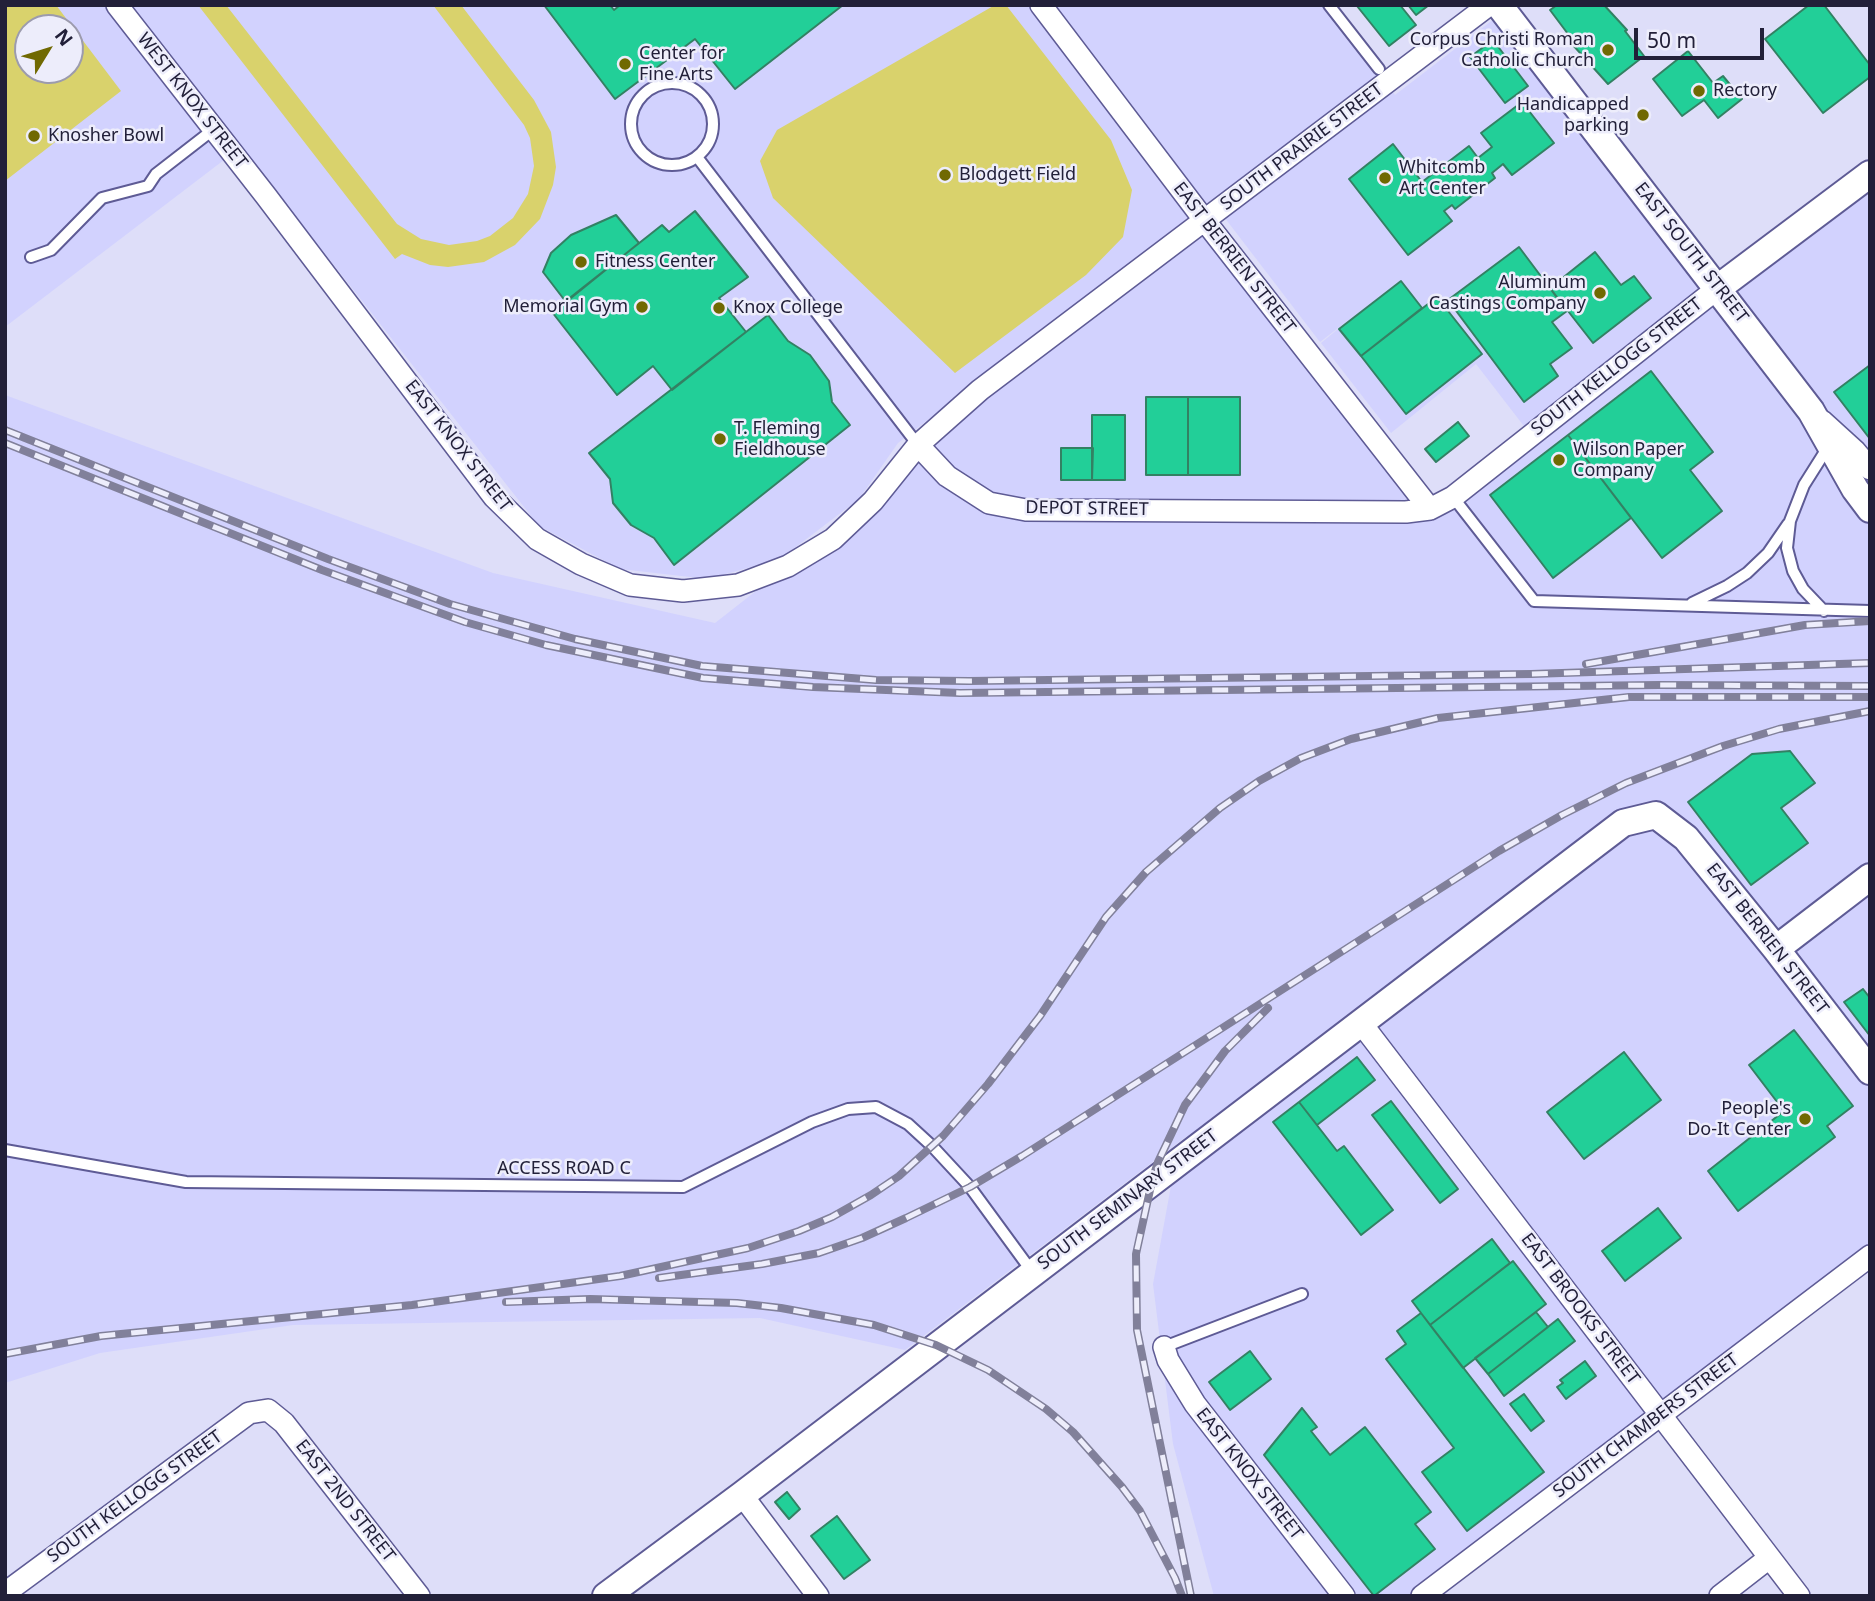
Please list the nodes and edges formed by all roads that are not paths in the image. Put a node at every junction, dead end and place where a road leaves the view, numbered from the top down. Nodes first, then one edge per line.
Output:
1 (117, 5) edge
2 (1041, 5) edge
3 (1329, 5) edge
4 (1489, 5) edge
5 (1499, 5) edge
6 (1379, 69) dead end
7 (214, 129) junction
8 (697, 156) junction
9 (1870, 174) edge
10 (266, 196) joint
11 (1205, 221) junction
12 (31, 257) dead end
13 (1718, 288) junction
14 (1811, 411) junction
15 (918, 444) junction
16 (1830, 445) junction
17 (1870, 469) edge
18 (1452, 497) junction
19 (1430, 509) junction
20 (1870, 509) edge
21 (1790, 522) junction
22 (1687, 606) junction
23 (1824, 611) junction
24 (1870, 611) edge
25 (1656, 815) joint
26 (1870, 877) edge
27 (1776, 949) junction
28 (1361, 1023) junction
29 (1870, 1071) edge
30 (5, 1150) edge
31 (1870, 1256) edge
32 (1033, 1273) junction
33 (1302, 1294) dead end
34 (1164, 1347) joint
35 (268, 1409) joint
36 (1661, 1415) junction
37 (742, 1495) junction
38 (1769, 1558) junction
39 (5, 1593) edge
40 (419, 1596) edge
41 (606, 1596) edge
42 (818, 1596) edge
43 (1344, 1596) edge
44 (1422, 1596) edge
45 (1720, 1596) edge
46 (1799, 1596) edge

1 - 7 street, WEST KNOX STREET
2 - 11 street, EAST BERRIEN STREET
3 - 6 lane
4 - 11 street, SOUTH PRAIRIE STREET
5 - 13 street, EAST SOUTH STREET
7 - 10 street, WEST KNOX STREET
7 - 12 lane
8 - 8 lane
8 - 15 lane, DEPOT STREET
9 - 13 street, SOUTH KELLOGG STREET
10 - 15 street, EAST KNOX STREET
11 - 15 street, SOUTH PRAIRIE STREET
11 - 19 street, EAST BERRIEN STREET
13 - 14 street, EAST SOUTH STREET
13 - 18 street, SOUTH KELLOGG STREET
14 - 16 street, EAST SOUTH STREET
14 - 17 street
15 - 19 street, DEPOT STREET
16 - 20 street, EAST SOUTH STREET
16 - 21 lane
18 - 19 street, SOUTH KELLOGG STREET
18 - 22 lane
21 - 22 lane
21 - 23 lane
22 - 23 lane
23 - 24 lane
25 - 27 street, EAST BERRIEN STREET
25 - 28 street, SOUTH SEMINARY STREET
26 - 27 street
27 - 29 street, EAST BERRIEN STREET
28 - 32 street, SOUTH SEMINARY STREET
28 - 36 street, EAST BROOKS STREET
30 - 32 lane, ACCESS ROAD C
31 - 36 street, SOUTH CHAMBERS STREET
32 - 37 street, SOUTH SEMINARY STREET
33 - 34 lane
34 - 43 street, EAST KNOX STREET
35 - 39 street, SOUTH KELLOGG STREET
35 - 40 street, EAST 2ND STREET
36 - 38 street, EAST BROOKS STREET
36 - 44 street, SOUTH CHAMBERS STREET
37 - 41 street, SOUTH SEMINARY STREET
37 - 42 street
38 - 45 street
38 - 46 street, EAST BROOKS STREET

